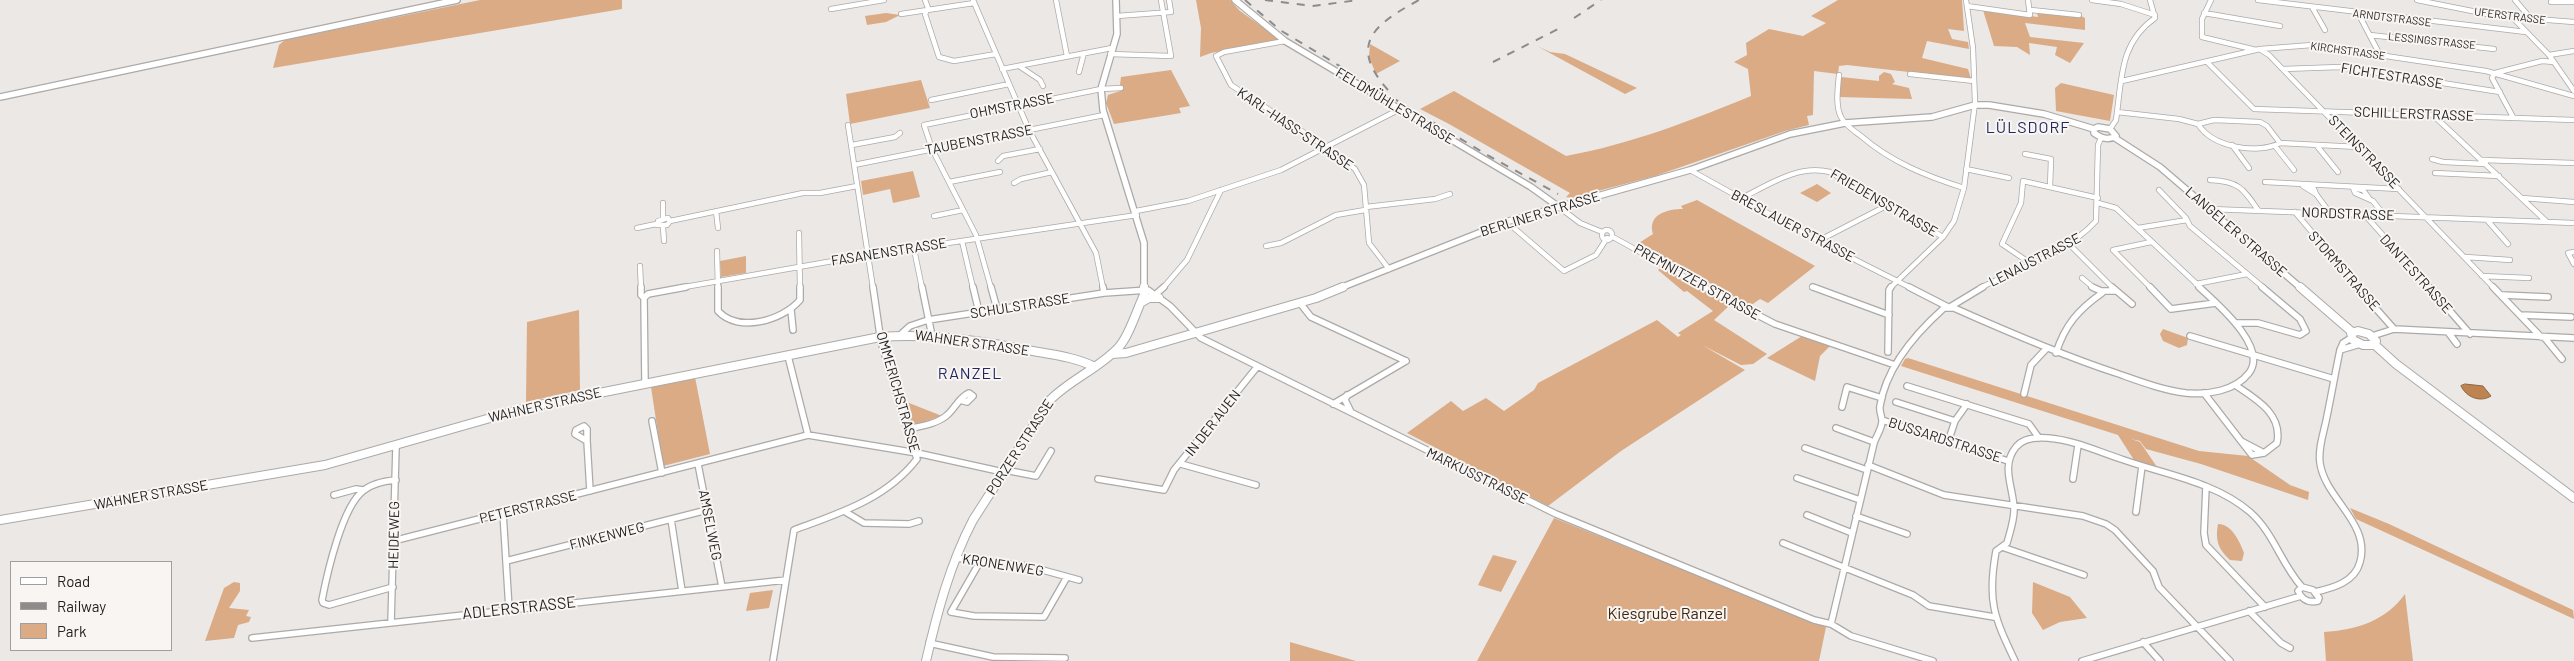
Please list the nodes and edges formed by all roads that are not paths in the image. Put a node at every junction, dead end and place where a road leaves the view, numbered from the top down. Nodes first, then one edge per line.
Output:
1 (457, 0) edge
2 (884, 0) edge
3 (925, 0) edge
4 (1056, 0) edge
5 (1116, 0) edge
6 (1162, 0) edge
7 (1170, 0) edge
8 (1235, 0) edge
9 (1966, 0) edge
10 (2028, 0) edge
11 (2092, 0) edge
12 (2150, 0) edge
13 (2211, 0) edge
14 (2258, 0) edge
15 (2417, 0) edge
16 (2515, 0) edge
17 (973, 2) edge
18 (2551, 2) dead end
19 (2574, 2) edge
20 (1967, 6) junction
21 (2312, 8) junction
22 (831, 9) dead end
23 (926, 10) junction
24 (2030, 10) junction
25 (1163, 12) junction
26 (2204, 13) junction
27 (2358, 13) junction
28 (901, 14) dead end
29 (2155, 14) junction
30 (2079, 15) dead end
31 (1117, 16) junction
32 (2513, 18) junction
33 (2532, 20) junction
34 (2574, 22) edge
35 (2280, 26) dead end
36 (2325, 30) dead end
37 (2526, 32) junction
38 (2370, 35) junction
39 (1285, 41) junction
40 (2494, 49) dead end
41 (2258, 50) junction
42 (1111, 51) junction
43 (2574, 51) edge
44 (1084, 53) junction
45 (996, 54) junction
46 (2380, 55) junction
47 (2549, 55) junction
48 (1067, 56) junction
49 (2208, 62) junction
50 (2554, 62) junction
51 (1018, 66) junction
52 (1002, 69) junction
53 (2283, 69) junction
54 (1079, 72) dead end
55 (1910, 74) dead end
56 (2494, 74) junction
57 (1840, 75) dead end
58 (1974, 81) junction
59 (2122, 81) junction
60 (1009, 84) junction
61 (1043, 86) dead end
62 (1122, 88) dead end
63 (1101, 89) junction
64 (2574, 91) edge
65 (2500, 92) junction
66 (2574, 96) edge
67 (0, 97) edge
68 (931, 100) dead end
69 (1018, 105) junction
70 (1975, 106) junction
71 (1400, 109) junction
72 (2324, 111) junction
73 (2117, 112) junction
74 (2433, 114) junction
75 (1104, 115) junction
76 (2513, 117) junction
77 (2574, 120) edge
78 (1845, 123) junction
79 (2198, 124) junction
80 (848, 125) dead end
81 (2094, 129) junction
82 (2110, 129) junction
83 (1029, 130) junction
84 (900, 133) dead end
85 (2101, 138) junction
86 (2115, 138) junction
87 (2280, 143) junction
88 (852, 145) junction
89 (2232, 145) junction
90 (2275, 146) junction
91 (2317, 146) junction
92 (1326, 147) junction
93 (2359, 147) junction
94 (932, 149) junction
95 (1040, 149) junction
96 (2025, 154) dead end
97 (2432, 159) dead end
98 (998, 161) dead end
99 (2484, 162) junction
100 (2574, 163) edge
101 (854, 165) junction
102 (2249, 168) dead end
103 (1966, 169) junction
104 (1690, 170) junction
105 (2294, 170) dead end
106 (1000, 172) dead end
107 (1052, 172) junction
108 (2338, 172) dead end
109 (2435, 173) dead end
110 (2499, 176) junction
111 (2008, 178) dead end
112 (2210, 180) dead end
113 (949, 182) junction
114 (2265, 182) dead end
115 (1014, 183) dead end
116 (2306, 184) junction
117 (857, 186) junction
118 (2050, 187) junction
119 (2356, 187) junction
120 (1964, 188) junction
121 (2400, 189) junction
122 (1221, 190) junction
123 (2158, 190) dead end
124 (1450, 194) dead end
125 (1740, 198) junction
126 (2522, 198) junction
127 (2098, 200) junction
128 (2574, 202) edge
129 (662, 203) dead end
130 (1886, 206) junction
131 (1559, 207) junction
132 (1366, 209) junction
133 (2210, 209) junction
134 (963, 210) junction
135 (2258, 210) junction
136 (716, 211) junction
137 (2295, 212) junction
138 (1137, 213) junction
139 (2330, 213) junction
140 (2364, 214) junction
141 (2384, 215) junction
142 (934, 216) dead end
143 (2426, 217) junction
144 (663, 218) junction
145 (2187, 220) junction
146 (2487, 220) junction
147 (670, 221) junction
148 (2547, 222) junction
149 (2574, 223) edge
150 (656, 224) junction
151 (1079, 224) junction
152 (663, 226) junction
153 (637, 228) dead end
154 (718, 228) dead end
155 (1514, 228) dead end
156 (2138, 228) junction
157 (799, 233) dead end
158 (1943, 237) junction
159 (1610, 238) junction
160 (977, 239) junction
161 (664, 241) dead end
162 (962, 241) junction
163 (1818, 241) junction
164 (2151, 242) junction
165 (2068, 243) junction
166 (2508, 244) dead end
167 (1266, 246) dead end
168 (914, 249) junction
169 (717, 251) dead end
170 (2574, 252) edge
171 (868, 256) junction
172 (2466, 258) junction
173 (2510, 260) dead end
174 (2030, 262) junction
175 (2574, 264) edge
176 (640, 266) dead end
177 (799, 267) junction
178 (1389, 268) junction
179 (2248, 274) junction
180 (2482, 276) junction
181 (2082, 278) dead end
182 (2529, 278) dead end
183 (1896, 280) junction
184 (716, 282) junction
185 (2196, 284) junction
186 (1812, 287) dead end
187 (1144, 289) junction
188 (2116, 291) junction
189 (1104, 293) junction
190 (2102, 294) junction
191 (2501, 295) junction
192 (1158, 296) junction
193 (644, 298) junction
194 (2548, 298) dead end
195 (1142, 302) junction
196 (1300, 303) junction
197 (2216, 303) junction
198 (2132, 304) dead end
199 (1948, 307) junction
200 (997, 309) junction
201 (791, 310) junction
202 (979, 312) junction
203 (1889, 315) junction
204 (2521, 315) junction
205 (2570, 317) dead end
206 (928, 320) junction
207 (2237, 323) junction
208 (2394, 329) junction
209 (793, 330) dead end
210 (2448, 332) junction
211 (1194, 333) junction
212 (2470, 334) junction
213 (900, 335) junction
214 (2352, 335) junction
215 (932, 336) junction
216 (2190, 336) dead end
217 (2372, 336) junction
218 (880, 337) junction
219 (2542, 337) junction
220 (2574, 338) edge
221 (2457, 344) dead end
222 (2363, 345) junction
223 (2375, 345) junction
224 (2046, 349) junction
225 (2340, 350) junction
226 (1888, 352) dead end
227 (2056, 353) junction
228 (1112, 354) junction
229 (2253, 355) junction
230 (788, 356) junction
231 (2562, 359) dead end
232 (2396, 364) junction
233 (1895, 365) junction
234 (1093, 366) junction
235 (1257, 367) junction
236 (2334, 379) junction
237 (645, 383) junction
238 (2235, 385) junction
239 (1907, 386) dead end
240 (2204, 393) junction
241 (2024, 394) dead end
242 (1347, 395) junction
243 (1882, 398) junction
244 (960, 400) dead end
245 (1896, 402) dead end
246 (1333, 404) junction
247 (1967, 404) junction
248 (1842, 407) dead end
249 (1353, 414) junction
250 (1882, 420) junction
251 (652, 421) dead end
252 (1955, 422) junction
253 (1836, 428) dead end
254 (908, 429) junction
255 (808, 435) junction
256 (2039, 438) junction
257 (587, 440) dead end
258 (1874, 442) junction
259 (1948, 442) junction
260 (2078, 445) junction
261 (396, 447) junction
262 (1805, 448) dead end
263 (1051, 451) dead end
264 (916, 453) junction
265 (2008, 461) junction
266 (698, 464) junction
267 (1181, 464) junction
268 (2142, 466) junction
269 (1868, 468) junction
270 (1004, 471) junction
271 (662, 473) junction
272 (1797, 478) dead end
273 (1098, 479) dead end
274 (2073, 479) dead end
275 (396, 480) junction
276 (1256, 485) dead end
277 (2206, 487) junction
278 (363, 490) junction
279 (590, 491) junction
280 (334, 495) dead end
281 (2574, 498) edge
282 (1860, 500) junction
283 (2014, 507) junction
284 (707, 510) junction
285 (844, 511) junction
286 (2136, 512) dead end
287 (503, 513) junction
288 (1807, 515) dead end
289 (1856, 516) junction
290 (671, 519) junction
291 (0, 520) edge
292 (919, 520) dead end
293 (1852, 533) junction
294 (1907, 534) dead end
295 (393, 542) junction
296 (1783, 543) dead end
297 (2001, 546) junction
298 (955, 558) junction
299 (980, 560) junction
300 (506, 561) junction
301 (1845, 568) junction
302 (2084, 575) dead end
303 (1067, 577) junction
304 (786, 580) junction
305 (1079, 580) dead end
306 (393, 587) junction
307 (722, 587) junction
308 (2302, 587) junction
309 (682, 591) junction
310 (2315, 592) junction
311 (2301, 596) junction
312 (2265, 607) junction
313 (509, 609) junction
314 (2249, 611) junction
315 (1994, 616) junction
316 (391, 623) junction
317 (1830, 624) junction
318 (2198, 626) junction
319 (252, 638) dead end
320 (2143, 642) junction
321 (929, 643) junction
322 (2290, 648) dead end
323 (1065, 658) dead end
324 (773, 661) edge
325 (926, 661) edge
326 (1934, 661) edge
327 (2014, 661) edge
328 (2019, 661) edge
329 (2082, 661) edge
330 (2160, 661) edge
331 (2230, 661) edge

1 - 67 street
2 - 22 street
3 - 23 street
4 - 48 street
5 - 31 street, PORZER STRASSE
6 - 25 street
7 - 25 street
8 - 39 street, FELDMÜHLESTRASSE
9 - 20 street
10 - 24 street
11 - 29 street
12 - 29 street
13 - 26 street
14 - 21 street, ARNDTSTRASSE
15 - 32 street, UFERSTRASSE
16 - 33 street
17 - 23 street
17 - 45 street
18 - 19 street
20 - 24 street
20 - 58 street
21 - 27 street, ARNDTSTRASSE
21 - 36 street
23 - 28 street
23 - 45 street
24 - 30 street
25 - 31 street
25 - 42 street
26 - 35 street
26 - 41 street
27 - 37 street, ARNDTSTRASSE
27 - 38 street
29 - 59 street
31 - 42 street, PORZER STRASSE
32 - 33 street, UFERSTRASSE
32 - 37 street
33 - 34 street, UFERSTRASSE
37 - 47 street
38 - 40 street, LESSINGSTRASSE
38 - 46 street
39 - 71 street, FELDMÜHLESTRASSE
39 - 92 street, KARL-HASS-STRASSE
41 - 46 street, KIRCHSTRASSE
41 - 49 street, KIRCHSTRASSE
41 - 53 street, STEINSTRASSE
42 - 44 street
42 - 63 street, PORZER STRASSE
43 - 47 street
44 - 48 street
44 - 54 street
45 - 52 street
46 - 56 street, KIRCHSTRASSE
47 - 50 street
48 - 51 street
49 - 59 street, KIRCHSTRASSE
49 - 72 street, SCHILLERSTRASSE
50 - 56 street
50 - 64 street
51 - 52 street
51 - 61 street
52 - 60 street
53 - 65 street, FICHTESTRASSE
53 - 72 street, STEINSTRASSE
55 - 58 street
56 - 65 street
56 - 66 street, KIRCHSTRASSE
57 - 78 street
58 - 70 street
59 - 73 street
60 - 68 street
60 - 69 street
62 - 63 street, OHMSTRASSE
63 - 69 street, OHMSTRASSE
63 - 75 street, PORZER STRASSE
65 - 76 street
69 - 83 street
69 - 94 street, OHMSTRASSE
70 - 78 street, BERLINER STRASSE
70 - 81 street, BERLINER STRASSE
70 - 103 street
71 - 92 street, FASANENSTRASSE
71 - 131 street, FELDMÜHLESTRASSE
72 - 74 street, SCHILLERSTRASSE
72 - 93 street, STEINSTRASSE
73 - 79 street
73 - 82 street
74 - 76 street, SCHILLERSTRASSE
74 - 99 street
75 - 83 street, TAUBENSTRASSE
75 - 138 street, PORZER STRASSE
76 - 77 street, SCHILLERSTRASSE
78 - 104 street, BERLINER STRASSE
78 - 120 street
79 - 87 street
79 - 89 street
80 - 88 street, OMMERICHSTRASSE
81 - 82 street, BERLINER STRASSE
81 - 85 street
82 - 86 street
83 - 94 street, TAUBENSTRASSE
83 - 95 street
84 - 88 street
85 - 86 street
85 - 127 street, LENAUSTRASSE
86 - 133 street, LANGELER STRASSE
87 - 90 street
87 - 91 street
88 - 101 street, OMMERICHSTRASSE
89 - 90 street
89 - 102 street
90 - 105 street
91 - 93 street
91 - 108 street
92 - 122 street, FASANENSTRASSE
92 - 132 street, KARL-HASS-STRASSE
93 - 121 street, STEINSTRASSE
94 - 101 street, TAUBENSTRASSE
94 - 113 street
95 - 98 street
95 - 107 street
96 - 118 street
97 - 99 street
99 - 100 street
99 - 110 street
101 - 117 street, OMMERICHSTRASSE
103 - 111 street
103 - 120 street
104 - 125 street, BRESLAUER STRASSE
104 - 131 street, BERLINER STRASSE
106 - 113 street
107 - 115 street
107 - 151 street
109 - 110 street
110 - 126 street
112 - 135 street
113 - 134 street
114 - 116 street
116 - 119 street
116 - 139 street
117 - 136 street
117 - 171 street, OMMERICHSTRASSE
118 - 127 street
118 - 174 street
119 - 121 street
119 - 141 street
120 - 158 street
121 - 143 street, STEINSTRASSE
122 - 138 street, FASANENSTRASSE
122 - 192 street
123 - 145 street
124 - 132 street
125 - 130 street, FRIEDENSSTRASSE
125 - 163 street, BRESLAUER STRASSE
126 - 128 street
126 - 148 street
127 - 156 street
127 - 165 street, LENAUSTRASSE
129 - 144 street
130 - 158 street, FRIEDENSSTRASSE
130 - 163 street
131 - 159 street, PREMNITZER STRASSE
131 - 178 street, BERLINER STRASSE
132 - 167 street
132 - 178 street, KARL-HASS-STRASSE
133 - 135 street, NORDSTRASSE
133 - 214 street, LANGELER STRASSE
134 - 142 street
134 - 160 street
135 - 137 street, NORDSTRASSE
136 - 147 street
136 - 154 street
137 - 139 street, NORDSTRASSE
137 - 208 street, STORMSTRASSE
138 - 151 street, FASANENSTRASSE
138 - 187 street, PORZER STRASSE
139 - 140 street, NORDSTRASSE
140 - 141 street, NORDSTRASSE
140 - 212 street, DANTESTRASSE
141 - 143 street, NORDSTRASSE
143 - 146 street, NORDSTRASSE
143 - 172 street, STEINSTRASSE
144 - 147 street
144 - 150 street
145 - 156 street
145 - 179 street
146 - 148 street, NORDSTRASSE
146 - 166 street
147 - 152 street
148 - 149 street, NORDSTRASSE
150 - 152 street
150 - 153 street
151 - 160 street, FASANENSTRASSE
151 - 189 street
152 - 161 street
155 - 159 street
156 - 164 street
157 - 177 street
158 - 183 street
159 - 233 street, PREMNITZER STRASSE
160 - 162 street, FASANENSTRASSE
160 - 200 street
162 - 168 street, FASANENSTRASSE
162 - 202 street
163 - 183 street, BRESLAUER STRASSE
164 - 185 street
164 - 197 street
165 - 174 street, LENAUSTRASSE
165 - 188 street
168 - 171 street, FASANENSTRASSE
168 - 206 street
169 - 184 street
170 - 175 street
171 - 177 street, FASANENSTRASSE
171 - 218 street, OMMERICHSTRASSE
172 - 173 street
172 - 180 street, STEINSTRASSE
174 - 199 street, LENAUSTRASSE
176 - 193 street
177 - 184 street, FASANENSTRASSE
177 - 201 street
178 - 196 street, BERLINER STRASSE
179 - 185 street
179 - 207 street
180 - 182 street
180 - 191 street, STEINSTRASSE
181 - 190 street
183 - 199 street, BRESLAUER STRASSE
183 - 203 street
184 - 193 street, FASANENSTRASSE
184 - 201 street
185 - 197 street
186 - 203 street
187 - 189 street, SCHULSTRASSE
187 - 192 street, MARKUSSTRASSE
187 - 195 street, PORZER STRASSE
188 - 190 street
188 - 198 street
189 - 200 street, SCHULSTRASSE
190 - 227 street
191 - 194 street
191 - 204 street, STEINSTRASSE
192 - 195 street
192 - 211 street, MARKUSSTRASSE
193 - 237 street
195 - 228 street, PORZER STRASSE
196 - 211 street, BERLINER STRASSE
196 - 242 street
197 - 207 street
199 - 224 street, BRESLAUER STRASSE
199 - 233 street, LENAUSTRASSE
200 - 202 street, SCHULSTRASSE
201 - 209 street
202 - 206 street, SCHULSTRASSE
203 - 226 street
204 - 205 street
204 - 219 street, STEINSTRASSE
206 - 213 street, SCHULSTRASSE
206 - 215 street
207 - 229 street
208 - 210 street
208 - 217 street
210 - 212 street
210 - 221 street
211 - 228 street, BERLINER STRASSE
211 - 235 street, MARKUSSTRASSE
212 - 219 street
213 - 215 street, WAHNER STRASSE
213 - 218 street, WAHNER STRASSE
214 - 217 street
214 - 222 street, LANGELER STRASSE
214 - 225 street
215 - 234 street, WAHNER STRASSE
216 - 229 street
217 - 223 street
218 - 230 street, WAHNER STRASSE
218 - 254 street, OMMERICHSTRASSE
219 - 220 street
219 - 231 street, STEINSTRASSE
222 - 223 street
222 - 225 street
222 - 232 street
223 - 232 street
224 - 227 street, BRESLAUER STRASSE
224 - 241 street
225 - 236 street
227 - 240 street, BRESLAUER STRASSE
228 - 234 street, PORZER STRASSE
229 - 236 street
229 - 238 street
230 - 237 street, WAHNER STRASSE
230 - 255 street
232 - 281 street
233 - 243 street, LENAUSTRASSE
234 - 270 street, PORZER STRASSE
235 - 246 street, MARKUSSTRASSE
235 - 267 street, IN DER AUEN
236 - 310 street
237 - 261 street, WAHNER STRASSE
238 - 240 street
238 - 240 street
239 - 247 street
242 - 246 street
242 - 249 street
243 - 248 street
243 - 250 street, LENAUSTRASSE
244 - 254 street
245 - 252 street
246 - 249 street, MARKUSSTRASSE
247 - 252 street
247 - 256 street
249 - 317 street, MARKUSSTRASSE
250 - 258 street, LENAUSTRASSE
250 - 259 street, BUSSARDSTRASSE
251 - 271 street
252 - 259 street
253 - 258 street
254 - 264 street, OMMERICHSTRASSE
255 - 264 street, PETERSTRASSE
255 - 266 street, PETERSTRASSE
256 - 260 street
256 - 265 street
257 - 279 street
258 - 269 street, LENAUSTRASSE
259 - 265 street, BUSSARDSTRASSE
260 - 268 street
260 - 274 street
261 - 275 street, HEIDEWEG
261 - 291 street, WAHNER STRASSE
262 - 269 street
263 - 270 street, PETERSTRASSE
264 - 270 street, PETERSTRASSE
264 - 285 street, OMMERICHSTRASSE
265 - 283 street
266 - 271 street, PETERSTRASSE
266 - 284 street, AMSELWEG
267 - 273 street
267 - 276 street, IN DER AUEN
268 - 277 street
268 - 286 street
269 - 282 street, LENAUSTRASSE
269 - 283 street
270 - 298 street, PORZER STRASSE
271 - 279 street, PETERSTRASSE
272 - 282 street
275 - 278 street
275 - 295 street, HEIDEWEG
277 - 308 street
277 - 312 street
278 - 280 street
278 - 306 street
279 - 287 street, PETERSTRASSE
282 - 289 street, LENAUSTRASSE
283 - 297 street
283 - 318 street
284 - 290 street, FINKENWEG
284 - 307 street, AMSELWEG
285 - 292 street
285 - 304 street, OMMERICHSTRASSE
287 - 295 street, PETERSTRASSE
287 - 300 street
288 - 293 street
289 - 293 street, LENAUSTRASSE
289 - 294 street
290 - 300 street, FINKENWEG
290 - 309 street
293 - 301 street, LENAUSTRASSE
295 - 306 street, HEIDEWEG
296 - 301 street
297 - 302 street
297 - 315 street
298 - 299 street, KRONENWEG
298 - 321 street, PORZER STRASSE
299 - 303 street, KRONENWEG
299 - 303 street
300 - 313 street
301 - 315 street
301 - 317 street, LENAUSTRASSE
303 - 305 street, KRONENWEG
304 - 307 street, ADLERSTRASSE
304 - 324 street
306 - 316 street, HEIDEWEG
307 - 309 street, ADLERSTRASSE
308 - 310 street
308 - 311 street
309 - 313 street, ADLERSTRASSE
310 - 311 street
311 - 312 street
312 - 314 street
313 - 316 street, ADLERSTRASSE
314 - 318 street
314 - 322 street
315 - 327 street
316 - 319 street, ADLERSTRASSE
317 - 326 street, MARKUSSTRASSE
318 - 320 street
318 - 331 street
320 - 329 street
320 - 330 street
321 - 323 street
321 - 325 street, PORZER STRASSE
327 - 328 street

